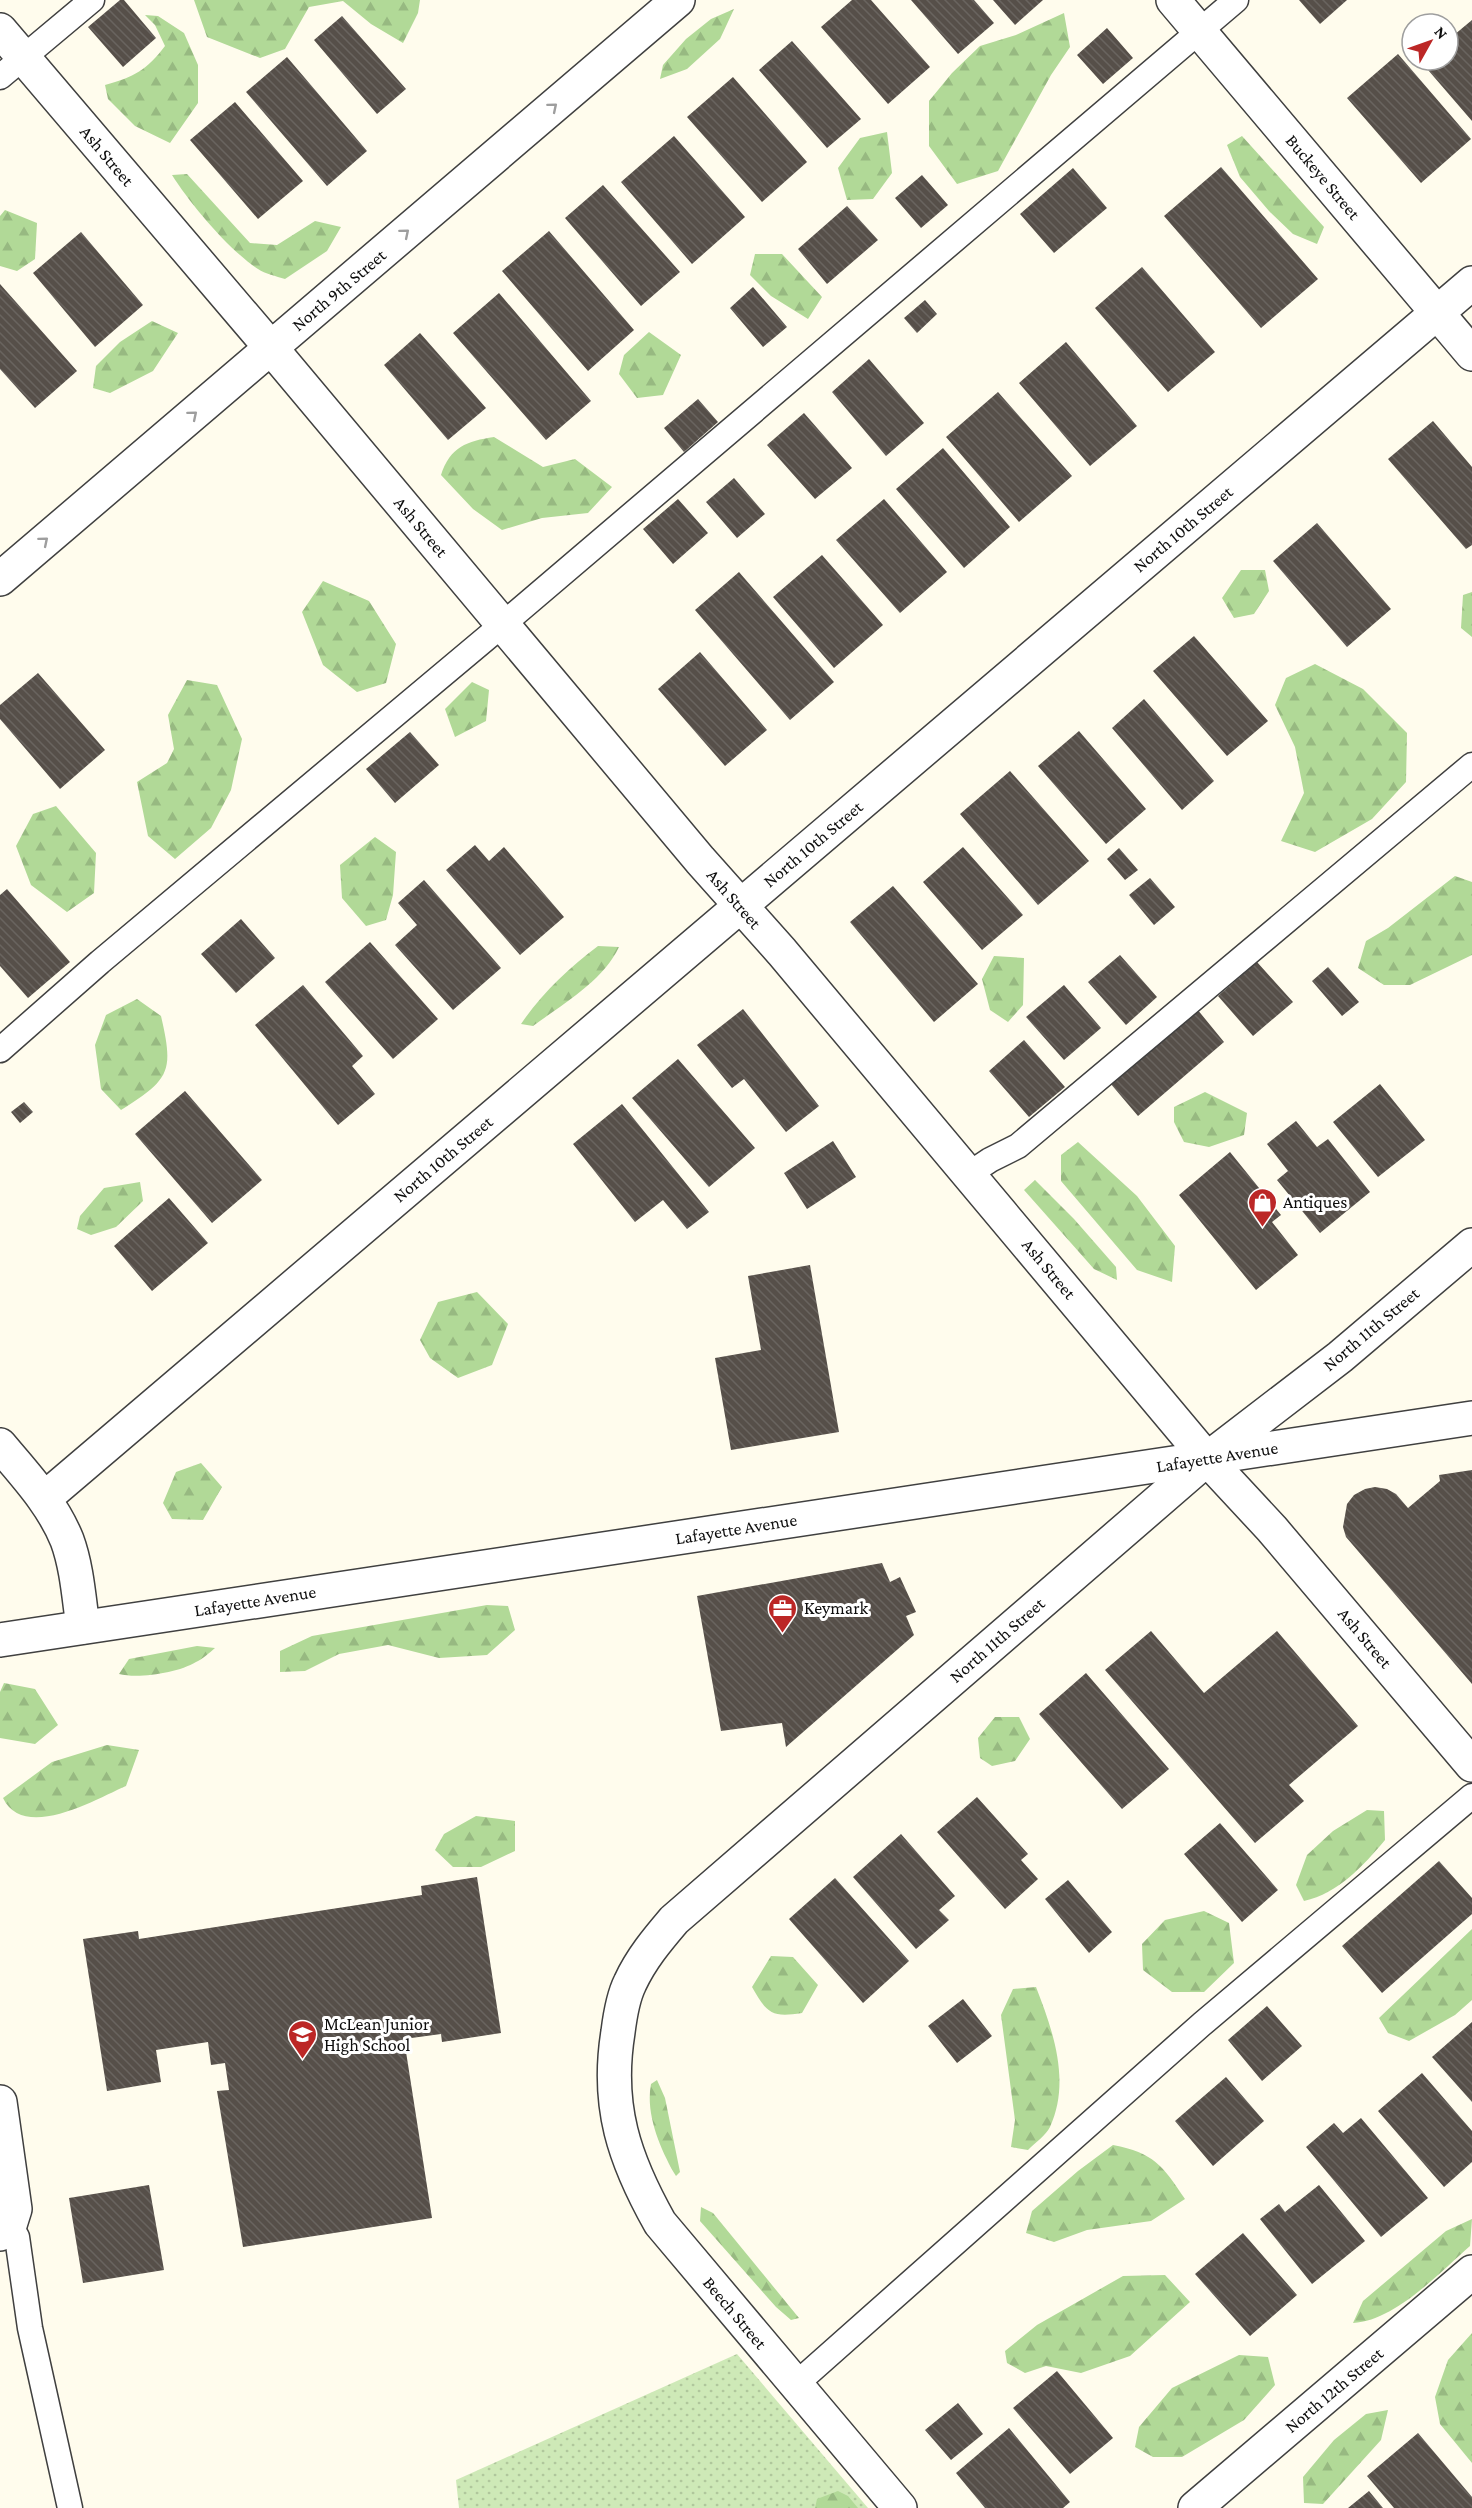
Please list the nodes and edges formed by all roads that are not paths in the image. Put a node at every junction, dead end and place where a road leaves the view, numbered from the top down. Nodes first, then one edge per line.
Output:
1 (92, 0) edge
2 (678, 0) edge
3 (1173, 0) edge
4 (1236, 0) edge
5 (0, 30) edge
6 (1200, 32) junction
7 (12, 67) edge
8 (1472, 283) edge
9 (1437, 313) junction
10 (271, 348) junction
11 (1472, 354) edge
12 (0, 579) edge
13 (502, 625) junction
14 (1472, 765) edge
15 (740, 906) junction
16 (0, 1050) edge
17 (969, 1174) junction
18 (1472, 1245) edge
19 (1472, 1418) edge
20 (0, 1445) edge
21 (1207, 1459) junction
22 (45, 1498) junction
23 (83, 1627) junction
24 (0, 1640) edge
25 (1472, 1765) edge
26 (1472, 1796) edge
27 (614, 2094) joint
28 (0, 2102) edge
29 (5, 2230) edge
30 (1472, 2272) edge
31 (795, 2385) junction
32 (70, 2508) edge
33 (900, 2508) edge
34 (1195, 2508) edge

1 - 7 lane
10 -> 2 street, North 9th Street
3 - 6 street, Buckeye Street
4 - 6 lane
5 - 7 street, Ash Street
6 - 9 street, Buckeye Street
6 - 13 lane
7 - 10 street, Ash Street
8 - 9 street, North 10th Street
9 - 11 street, Buckeye Street
9 - 15 street, North 10th Street
12 -> 10 street, North 9th Street
10 - 13 street, Ash Street
13 - 15 street, Ash Street
13 - 16 lane
14 - 17 lane
15 - 17 street, Ash Street
15 - 22 street, North 10th Street
17 - 21 street, Ash Street
18 - 21 street, North 11th Street
19 - 21 street, Lafayette Avenue
20 - 22 street
21 - 23 street, Lafayette Avenue
21 - 25 street, Ash Street
21 - 27 street, North 11th Street
22 - 23 street
23 - 24 street, Lafayette Avenue
26 - 31 lane
27 - 31 street, Beech Street
28 - 29 street
29 - 32 lane
30 - 34 street, North 12th Street
31 - 33 street, Beech Street

